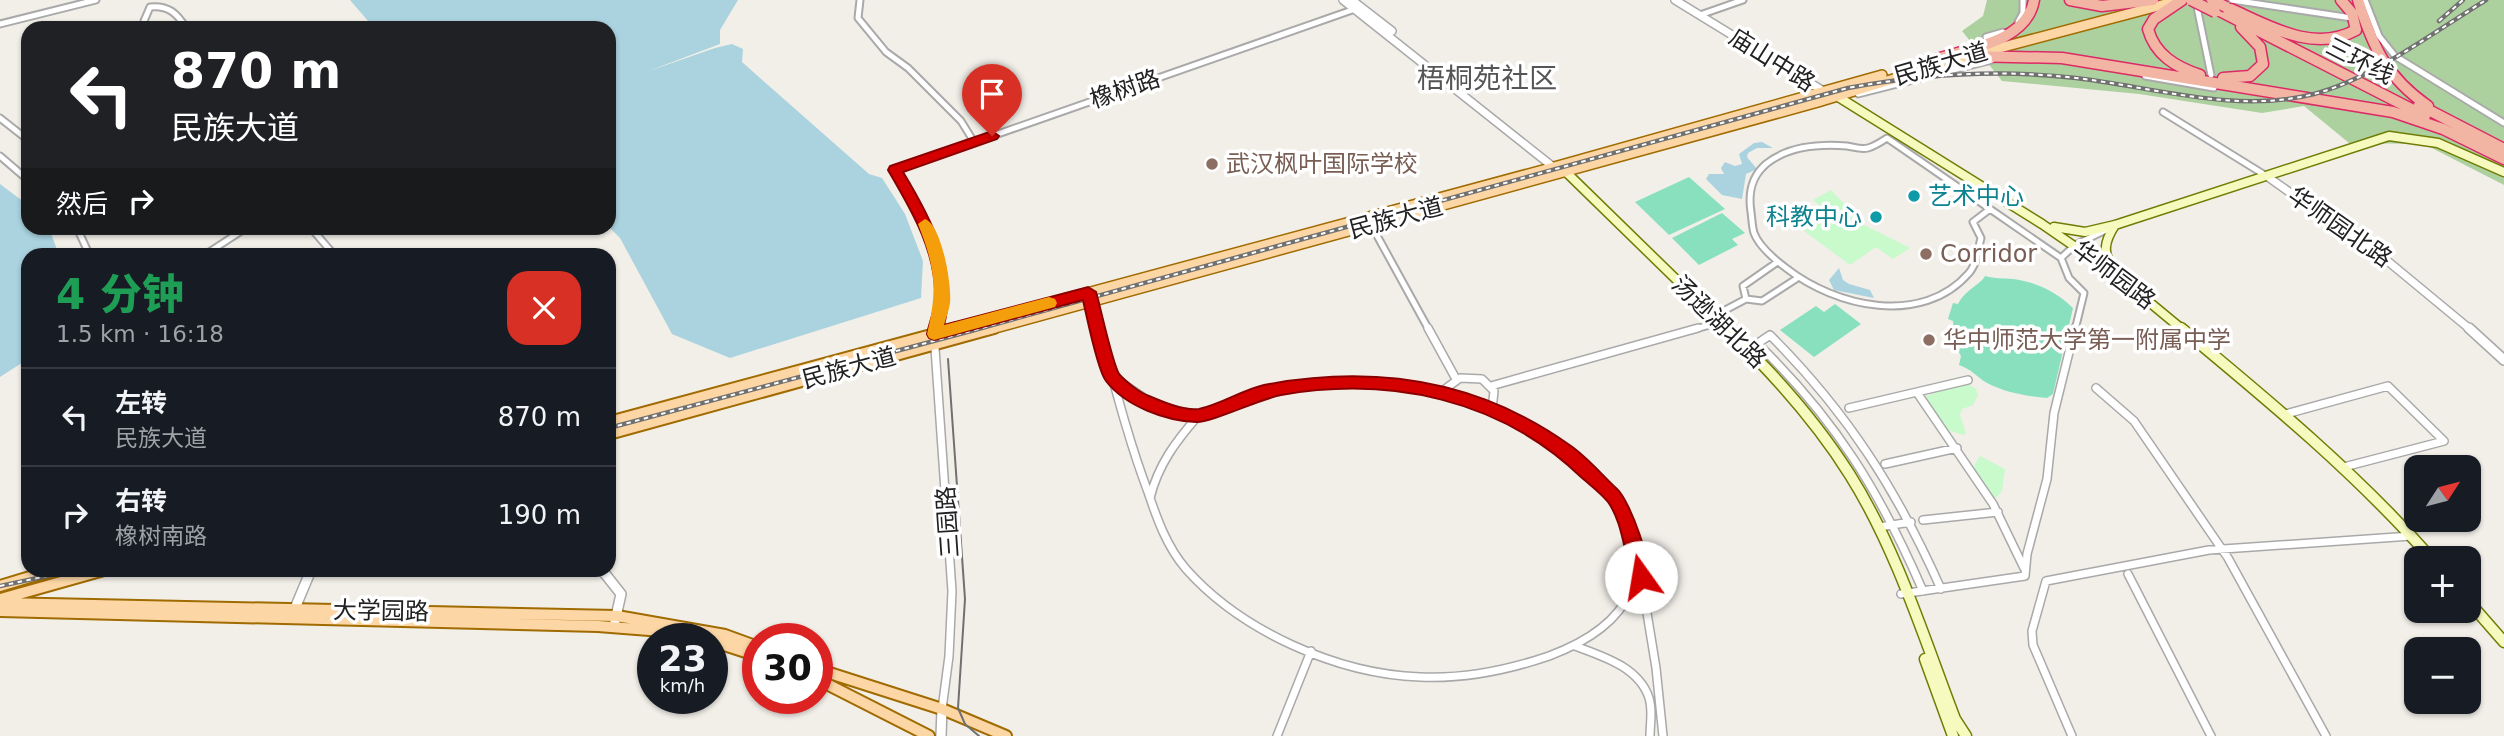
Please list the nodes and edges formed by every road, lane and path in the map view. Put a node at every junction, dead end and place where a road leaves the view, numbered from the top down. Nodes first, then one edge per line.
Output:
1 (96, 0) edge
2 (147, 0) edge
3 (860, 0) edge
4 (1343, 0) edge
5 (1352, 0) edge
6 (1675, 0) edge
7 (1682, 0) edge
8 (1744, 0) edge
9 (2023, 0) edge
10 (2034, 0) edge
11 (2070, 0) edge
12 (2154, 0) edge
13 (2182, 0) edge
14 (2191, 0) edge
15 (2198, 0) edge
16 (2212, 0) edge
17 (2341, 0) edge
18 (2358, 0) edge
19 (2365, 0) edge
20 (150, 7) junction
21 (2223, 8) edge
22 (1355, 9) junction
23 (1701, 14) junction
24 (2352, 18) dead end
25 (144, 21) edge
26 (182, 21) edge
27 (0, 24) edge
28 (1987, 42) junction
29 (1969, 56) junction
30 (1937, 58) junction
31 (2211, 75) dead end
32 (2212, 84) dead end
33 (1830, 93) junction
34 (1852, 96) dead end
35 (2163, 112) dead end
36 (0, 118) edge
37 (2504, 123) edge
38 (21, 134) edge
39 (2465, 138) junction
40 (974, 142) junction
41 (2504, 148) edge
42 (0, 156) edge
43 (2504, 157) edge
44 (1560, 169) junction
45 (895, 170) joint
46 (2504, 172) edge
47 (21, 174) edge
48 (2269, 177) junction
49 (1991, 209) junction
50 (1369, 221) junction
51 (2042, 224) junction
52 (2116, 225) junction
53 (235, 235) edge
54 (2075, 245) junction
55 (215, 248) edge
56 (2061, 258) junction
57 (1776, 263) junction
58 (2119, 277) junction
59 (1796, 279) junction
60 (1089, 297) junction
61 (1746, 299) junction
62 (1715, 320) junction
63 (935, 339) junction
64 (1758, 344) junction
65 (1748, 351) junction
66 (2504, 360) edge
67 (1112, 377) junction
68 (1456, 379) junction
69 (1968, 380) dead end
70 (1491, 386) junction
71 (2096, 388) dead end
72 (1441, 392) junction
73 (1918, 394) junction
74 (1849, 408) dead end
75 (1492, 410) junction
76 (2286, 414) junction
77 (1198, 416) junction
78 (616, 420) edge
79 (616, 432) edge
80 (1957, 448) junction
81 (1885, 464) dead end
82 (2343, 467) junction
83 (1150, 498) junction
84 (1998, 512) junction
85 (1923, 520) dead end
86 (1911, 522) junction
87 (1895, 525) junction
88 (1877, 528) junction
89 (2411, 536) junction
90 (2420, 546) edge
91 (2221, 548) junction
92 (1637, 553) junction
93 (2128, 574) dead end
94 (2025, 576) junction
95 (30, 577) edge
96 (81, 577) edge
97 (308, 577) edge
98 (608, 577) edge
99 (0, 586) edge
100 (1941, 589) junction
101 (1923, 591) junction
102 (1903, 594) junction
103 (0, 601) edge
104 (0, 611) edge
105 (293, 613) junction
106 (2481, 616) edge
107 (615, 621) junction
108 (637, 626) edge
109 (742, 641) edge
110 (2504, 642) edge
111 (1575, 646) junction
112 (1311, 651) junction
113 (833, 674) edge
114 (833, 687) edge
115 (942, 709) junction
116 (929, 736) edge
117 (941, 736) edge
118 (1006, 736) edge
119 (1277, 736) edge
120 (1650, 736) edge
121 (1662, 736) edge
122 (1953, 736) edge
123 (1966, 736) edge
124 (2072, 736) edge
125 (2211, 736) edge
126 (2326, 736) edge

1 - 27 street
2 - 20 street
3 - 40 street
4 - 22 street, 汤逊湖北路
5 - 44 street, 汤逊湖北路
6 - 23 street, 庙山中路
7 - 23 street, 庙山中路
8 - 23 street
9 - 28 street
10 - 28 highway
11 - 12 highway
12 - 30 main road, 民族大道
13 - 21 highway
13 - 29 main road, 民族大道
14 - 21 highway, bridge
15 - 21 highway, 三环线, bridge
16 - 21 highway, 三环线, bridge
17 - 21 highway
18 - 41 highway
19 - 37 street
20 - 25 street
20 - 26 street
21 - 24 street
21 - 31 street
21 - 39 highway
21 - 41 highway, 三环线
21 - 43 highway, 三环线
22 - 40 street, 橡树路
22 - 44 street, 汤逊湖北路
23 - 33 street, 庙山中路
28 - 30 highway
29 - 33 main road, 民族大道
29 - 39 highway
30 - 33 main road, 民族大道
32 - 34 street
33 - 44 main road, 民族大道
33 - 51 main road, 华师园路
35 - 48 street, 华师园北路
36 - 38 street
39 - 43 highway
40 - 45 street, 橡树路
42 - 47 street
44 - 50 main road, 民族大道
44 - 62 main road, 汤逊湖北路
45 - 63 street, 三园路
46 - 48 main road
48 - 52 main road
48 - 66 street, 华师园北路
49 - 56 street
49 - 57 street
49 - 59 street
50 - 60 main road, 民族大道
50 - 68 street
51 - 52 main road
51 - 54 main road, 华师园路
52 - 54 street
52 - 58 main road
53 - 55 street
54 - 56 street
54 - 58 main road, 华师园路
56 - 94 street
57 - 59 street
57 - 61 street
58 - 76 main road, 华师园路
59 - 61 street
60 - 63 main road, 民族大道
60 - 67 street
61 - 62 street
62 - 65 main road, 汤逊湖北路
62 - 70 street
63 - 78 main road, 民族大道
63 - 79 main road, 民族大道
63 - 115 street, 三园路
64 - 65 street
64 - 86 street
64 - 87 street
65 - 88 main road, 汤逊湖北路
67 - 77 street
67 - 83 street
68 - 70 street
68 - 72 street
69 - 73 street
70 - 75 street
71 - 91 street
72 - 75 street
72 - 77 street
73 - 74 street
73 - 80 street
75 - 92 street
76 - 82 main road, 华师园路
76 - 82 street
77 - 83 street
80 - 81 street
80 - 84 street
82 - 89 main road, 华师园路
83 - 112 street
84 - 85 street
84 - 94 street
86 - 87 street
86 - 100 street
87 - 88 street
87 - 101 street
88 - 102 main road, 汤逊湖北路
89 - 90 main road, 华师园路
89 - 91 street
91 - 124 street
91 - 126 street
92 - 111 street
92 - 121 street
93 - 125 street
94 - 100 street
95 - 99 main road
96 - 103 main road
97 - 105 street
98 - 107 street
100 - 101 street
101 - 102 street
102 - 122 main road, 汤逊湖北路
102 - 123 main road, 汤逊湖北路
103 - 105 main road, 大学园路
104 - 105 main road, 大学园路
105 - 107 main road, 大学园路
106 - 110 main road
107 - 108 main road, 大学园路
107 - 109 main road, 大学园路
111 - 112 street
111 - 120 street
112 - 119 street
113 - 115 main road
114 - 116 main road
115 - 117 street
115 - 118 main road

